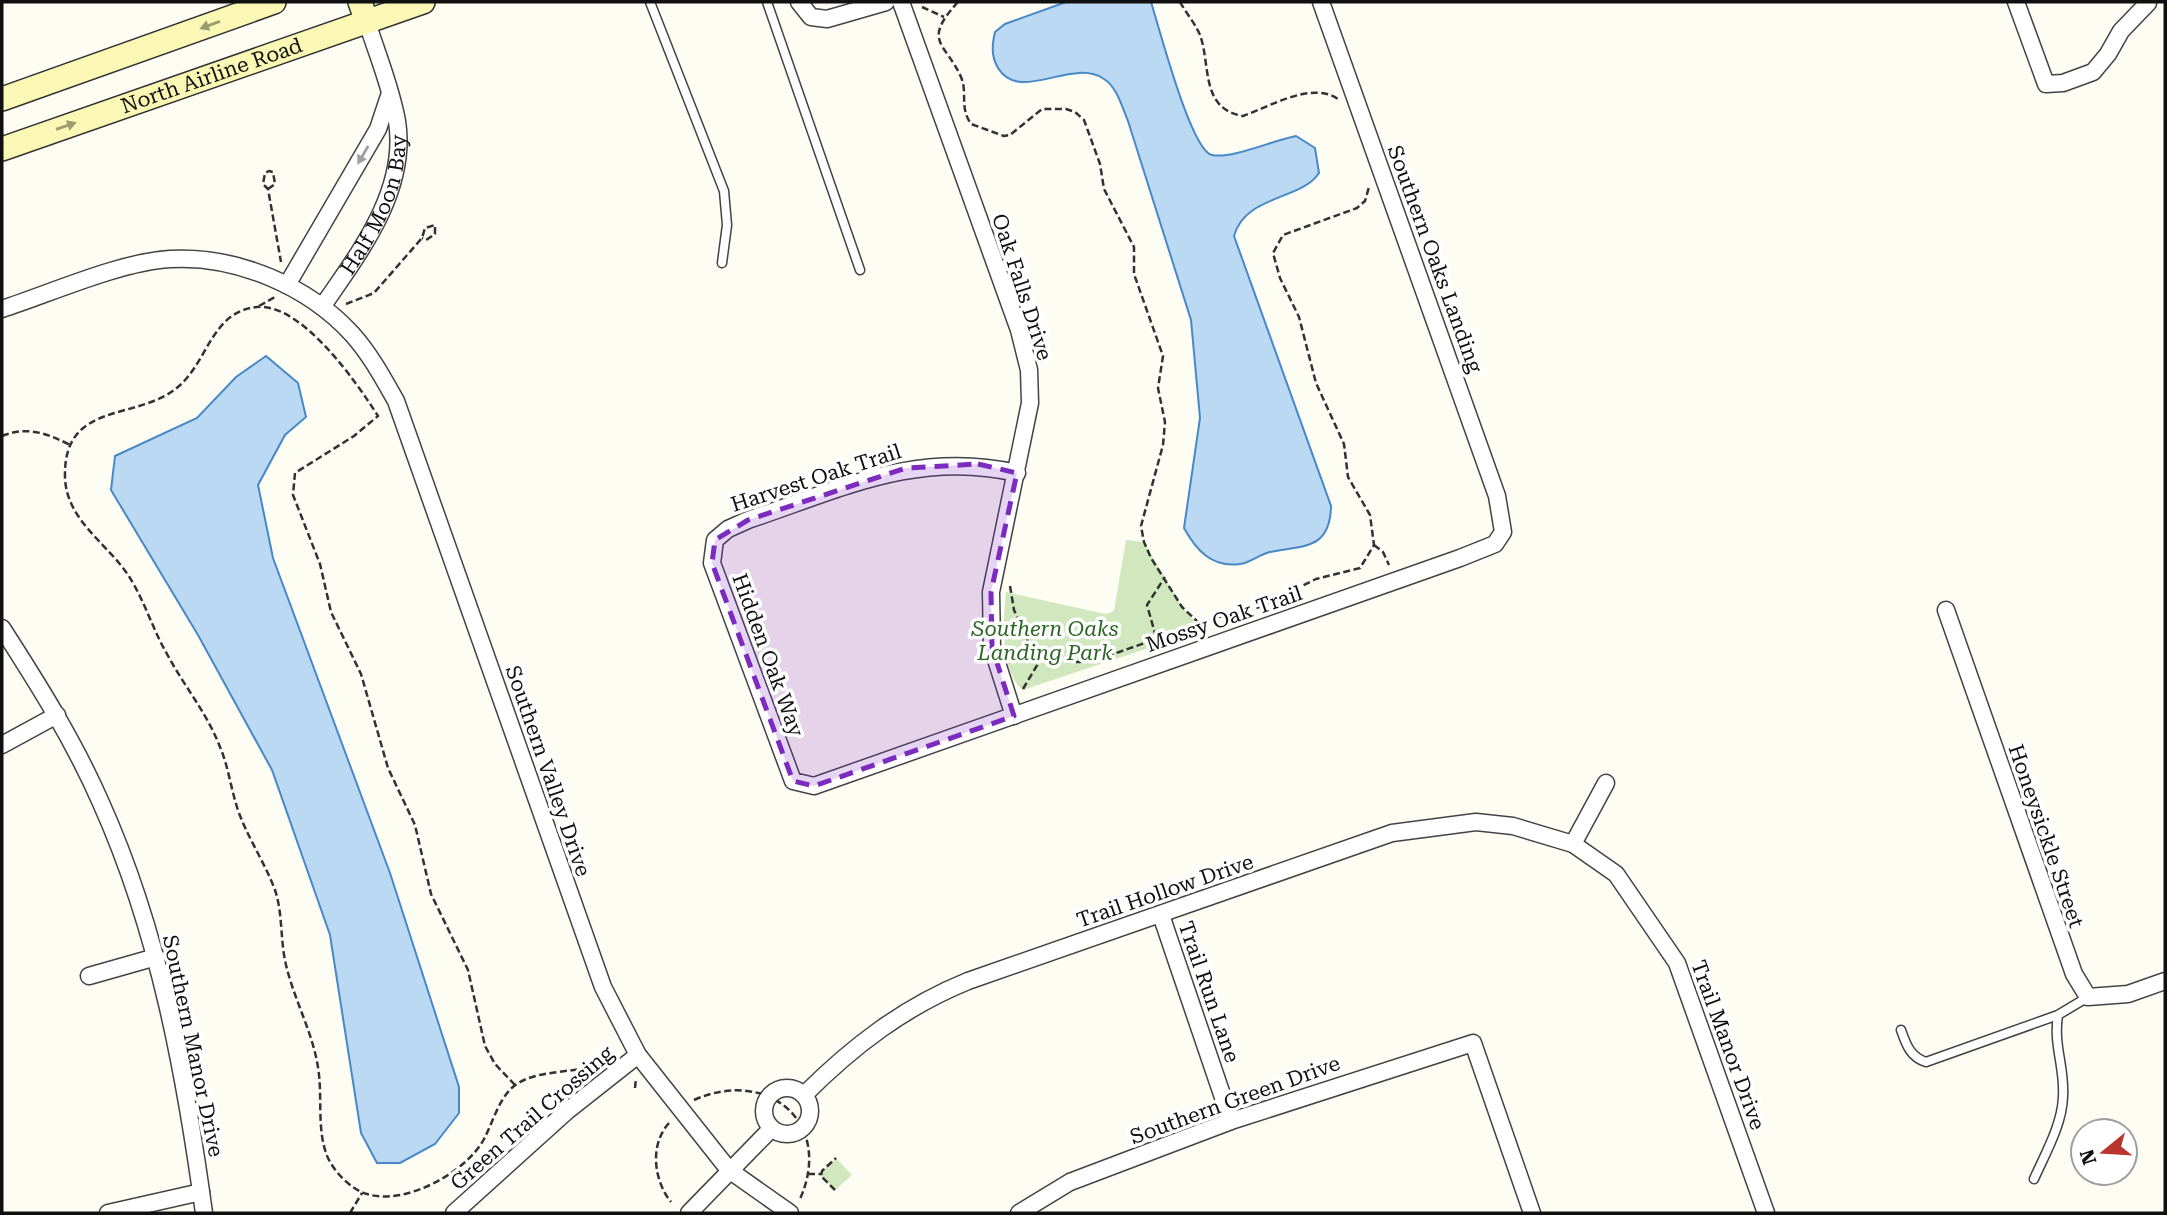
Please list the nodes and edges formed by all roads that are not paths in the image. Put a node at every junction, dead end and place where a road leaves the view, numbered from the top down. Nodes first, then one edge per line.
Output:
1 (274, 2) edge
2 (423, 2) edge
3 (650, 2) edge
4 (767, 2) edge
5 (799, 2) edge
6 (886, 2) edge
7 (901, 2) edge
8 (1321, 2) edge
9 (2016, 2) edge
10 (2148, 3) edge
11 (364, 12) edge
12 (390, 93) junction
13 (2, 99) edge
14 (2, 149) edge
15 (722, 263) dead end
16 (860, 270) dead end
17 (287, 285) junction
18 (2, 309) edge
19 (326, 311) junction
20 (1017, 472) junction
21 (1503, 532) joint
22 (715, 540) joint
23 (1946, 610) dead end
24 (2, 628) edge
25 (1013, 712) junction
26 (57, 715) junction
27 (2, 745) edge
28 (793, 781) joint
29 (1606, 783) dead end
30 (1573, 844) junction
31 (1161, 915) junction
32 (156, 957) junction
33 (89, 976) dead end
34 (2165, 981) edge
35 (2088, 997) junction
36 (2058, 1015) junction
37 (1901, 1030) dead end
38 (638, 1055) junction
39 (804, 1095) junction
40 (1231, 1121) junction
41 (771, 1129) junction
42 (729, 1170) junction
43 (2034, 1179) dead end
44 (201, 1192) junction
45 (108, 1213) edge
46 (204, 1213) edge
47 (454, 1213) edge
48 (689, 1213) edge
49 (790, 1213) edge
50 (1019, 1213) edge
51 (1532, 1213) edge
52 (1766, 1213) edge

1 -> 13 main road
2 - 11 main road, North Airline Road
3 - 15 lane
4 - 16 lane
5 - 6 street
7 - 20 street, Oak Falls Drive
8 - 21 street, Southern Oaks Landing
9 - 10 street
11 - 12 street, Half Moon Bay
14 -> 11 main road, North Airline Road
12 -> 17 street, Half Moon Bay
12 - 19 street, Half Moon Bay
17 - 18 street, Southern Valley Drive
17 - 19 street, Southern Valley Drive
19 - 38 street, Southern Valley Drive
20 - 22 street, Harvest Oak Trail
20 - 25 street, Oak Falls Drive
21 - 25 street, Mossy Oak Trail
22 - 28 street, Hidden Oak Way
23 - 35 street, Honeysickle Street
24 - 26 street, Southern Manor Drive
25 - 28 street, Mossy Oak Trail
26 - 27 street
26 - 32 street, Southern Manor Drive
29 - 30 street
30 - 31 street, Trail Hollow Drive
30 - 52 street, Trail Manor Drive
31 - 39 street, Trail Hollow Drive
31 - 40 street, Trail Run Lane
32 - 33 street
32 - 44 street, Southern Manor Drive
34 - 35 street
35 - 36 lane
36 - 37 lane
36 - 43 lane
38 - 42 street, Southern Valley Drive
38 - 47 street, Green Trail Crossing
39 - 41 street
39 - 41 street
40 - 50 street, Southern Green Drive
40 - 51 street, Southern Green Drive
41 - 42 street
42 - 48 street
42 - 49 street, Southern Valley Drive
44 - 45 street
44 - 46 street, Southern Manor Drive

